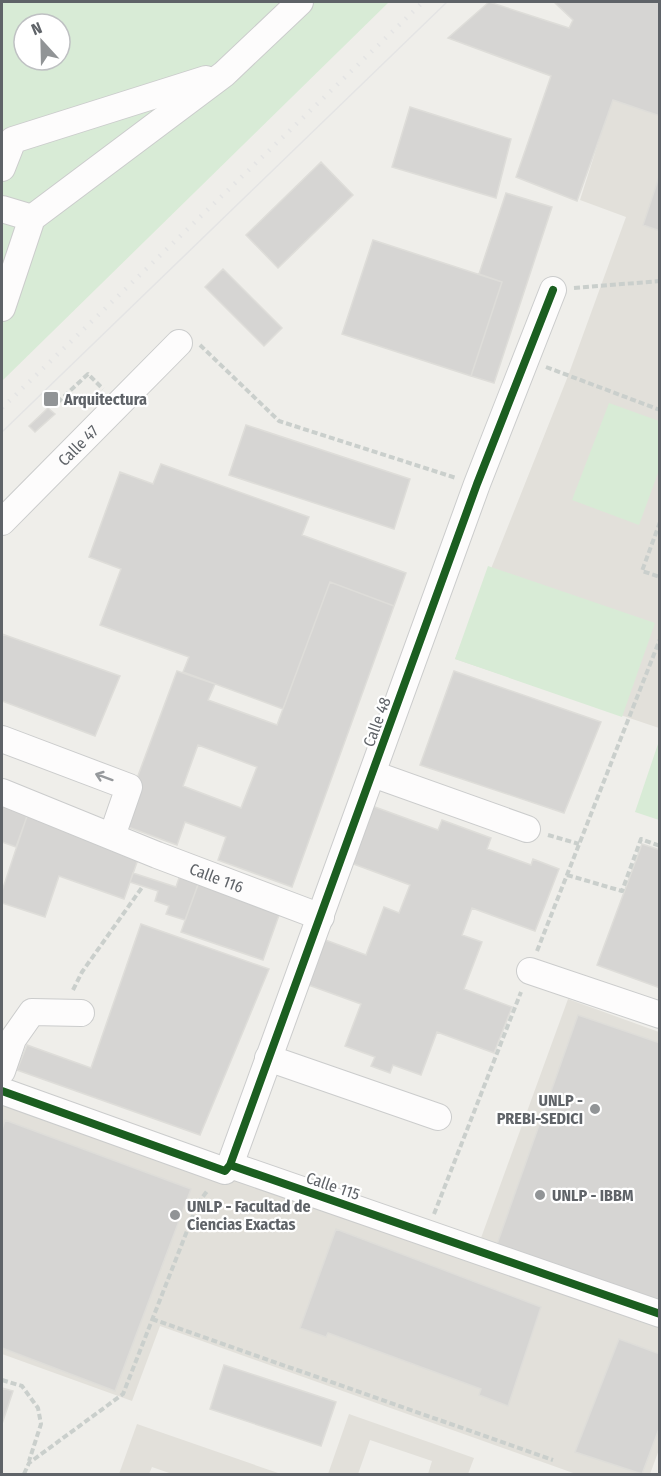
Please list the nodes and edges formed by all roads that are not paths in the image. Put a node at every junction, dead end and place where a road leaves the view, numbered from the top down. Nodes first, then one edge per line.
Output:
1 (300, 2) edge
2 (224, 74) junction
3 (2, 168) edge
4 (2, 209) edge
5 (32, 218) junction
6 (553, 290) road end
7 (2, 308) edge
8 (187, 342) road end
9 (2, 522) edge
10 (2, 739) edge
11 (373, 774) junction
12 (2, 792) edge
13 (527, 829) road end
14 (112, 836) junction
15 (321, 917) junction
16 (530, 970) road end
17 (71, 1013) road end
18 (660, 1015) edge
19 (268, 1058) junction
20 (2, 1071) edge
21 (2, 1091) edge
22 (438, 1117) dead end
23 (227, 1168) junction
24 (660, 1314) edge

1 - 2 street
2 - 3 street
2 - 5 street
4 - 5 street
5 - 7 street
6 - 11 street, Calle 48
8 - 9 street, Calle 47
14 -> 10 street
11 - 13 street
11 - 15 street, Calle 48
12 - 14 street, Calle 116
14 - 15 street, Calle 116
15 - 19 street, Calle 48
16 - 18 street
17 - 20 street
19 - 22 street
19 - 23 street, Calle 48
21 - 23 street, Calle 115
23 - 24 street, Calle 115

